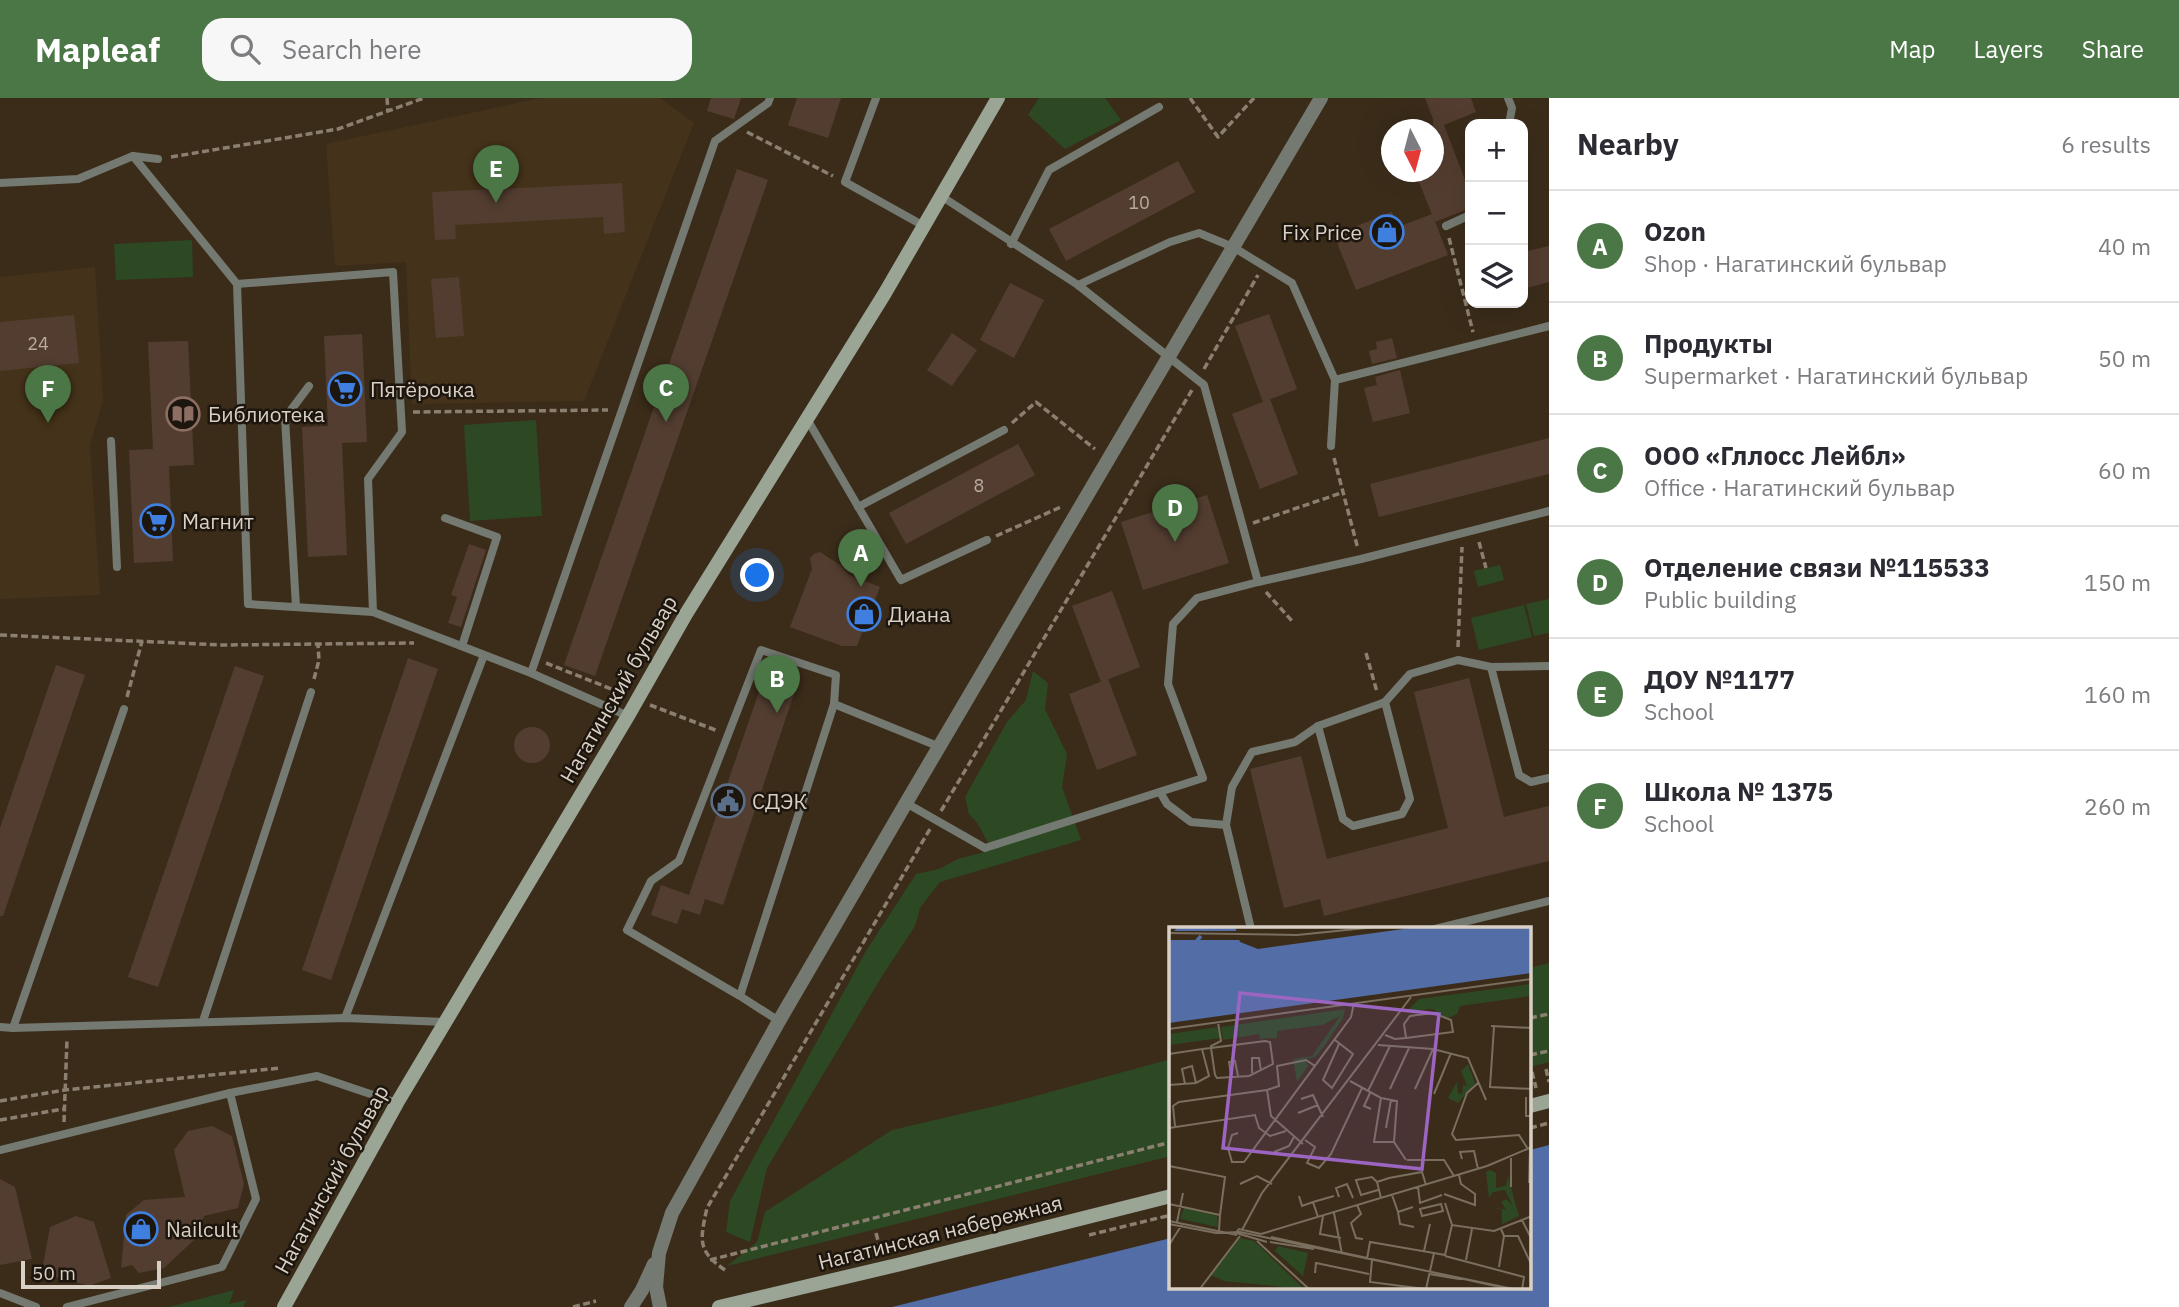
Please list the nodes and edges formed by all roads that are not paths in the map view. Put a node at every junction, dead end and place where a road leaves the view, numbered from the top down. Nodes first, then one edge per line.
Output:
1 (770, 98) edge
2 (876, 98) edge
3 (998, 98) edge
4 (1321, 98) edge
5 (1508, 98) edge
6 (1159, 107) dead end
7 (1509, 119) edge
8 (133, 156) junction
9 (158, 159) road end
10 (0, 183) edge
11 (941, 196) junction
12 (1465, 217) edge
13 (924, 226) junction
14 (1446, 226) road end
15 (1011, 243) junction
16 (1233, 247) junction
17 (237, 284) junction
18 (1078, 285) junction
19 (1549, 326) edge
20 (1167, 358) junction
21 (1335, 380) junction
22 (309, 386) dead end
23 (807, 419) junction
24 (1004, 430) road end
25 (111, 441) dead end
26 (1331, 446) road end
27 (858, 507) junction
28 (1549, 511) edge
29 (445, 519) dead end
30 (987, 540) road end
31 (117, 567) dead end
32 (1258, 582) junction
33 (296, 607) junction
34 (373, 612) junction
35 (462, 646) junction
36 (484, 655) junction
37 (1549, 666) edge
38 (1492, 667) junction
39 (531, 673) junction
40 (311, 692) road end
41 (1382, 703) junction
42 (834, 704) junction
43 (124, 709) road end
44 (628, 716) junction
45 (1318, 726) junction
46 (940, 747) junction
47 (1549, 778) edge
48 (1160, 792) junction
49 (906, 803) junction
50 (1226, 825) junction
51 (1549, 901) edge
52 (1251, 927) edge
53 (1443, 927) edge
54 (740, 996) junction
55 (345, 1018) junction
56 (203, 1021) junction
57 (779, 1021) junction
58 (445, 1022) junction
59 (0, 1027) edge
60 (13, 1028) junction
61 (230, 1093) junction
62 (1549, 1101) edge
63 (397, 1103) junction
64 (1532, 1105) edge
65 (0, 1150) edge
66 (1169, 1197) edge
67 (659, 1253) junction
68 (0, 1293) edge
69 (36, 1307) edge
70 (67, 1307) edge
71 (284, 1307) edge
72 (631, 1307) edge
73 (660, 1307) edge
74 (719, 1307) edge

1 - 39 lane
2 - 13 lane
3 - 11 street, Нагатинский бульвар
4 - 16 street
5 - 7 lane
6 - 15 lane
8 - 9 lane
8 - 10 lane
8 - 17 lane
11 - 13 street, Нагатинский бульвар
11 - 15 lane
12 - 14 lane
13 - 23 street, Нагатинский бульвар
15 - 18 lane
16 - 18 lane
16 - 20 street
16 - 21 lane
17 - 33 lane
17 - 34 lane
18 - 20 lane
19 - 21 lane
20 - 32 lane
20 - 46 street
21 - 26 lane
22 - 33 lane
23 - 27 lane
23 - 44 street, Нагатинский бульвар
24 - 27 lane
25 - 31 lane
27 - 30 lane
28 - 32 lane
29 - 35 lane
32 - 48 lane
33 - 34 lane
34 - 35 lane
35 - 36 lane
36 - 39 lane
36 - 55 lane
37 - 38 lane
38 - 41 lane
38 - 47 lane
39 - 44 lane
40 - 56 lane
41 - 45 lane
41 - 45 lane
42 - 46 lane
42 - 54 lane
42 - 54 lane
43 - 60 lane
44 - 58 street, Нагатинский бульвар
45 - 50 lane
46 - 49 street
48 - 49 lane
48 - 50 lane
49 - 57 street
50 - 52 lane
51 - 53 lane
54 - 57 lane
55 - 56 lane
55 - 58 lane
56 - 60 lane
57 - 67 street
58 - 63 street, Нагатинский бульвар
59 - 60 lane
61 - 63 lane
61 - 65 lane
61 - 70 lane
62 - 64 street
63 - 71 street, Нагатинский бульвар
66 - 74 street, Нагатинская набережная
67 - 72 street
67 - 73 street
68 - 69 lane

